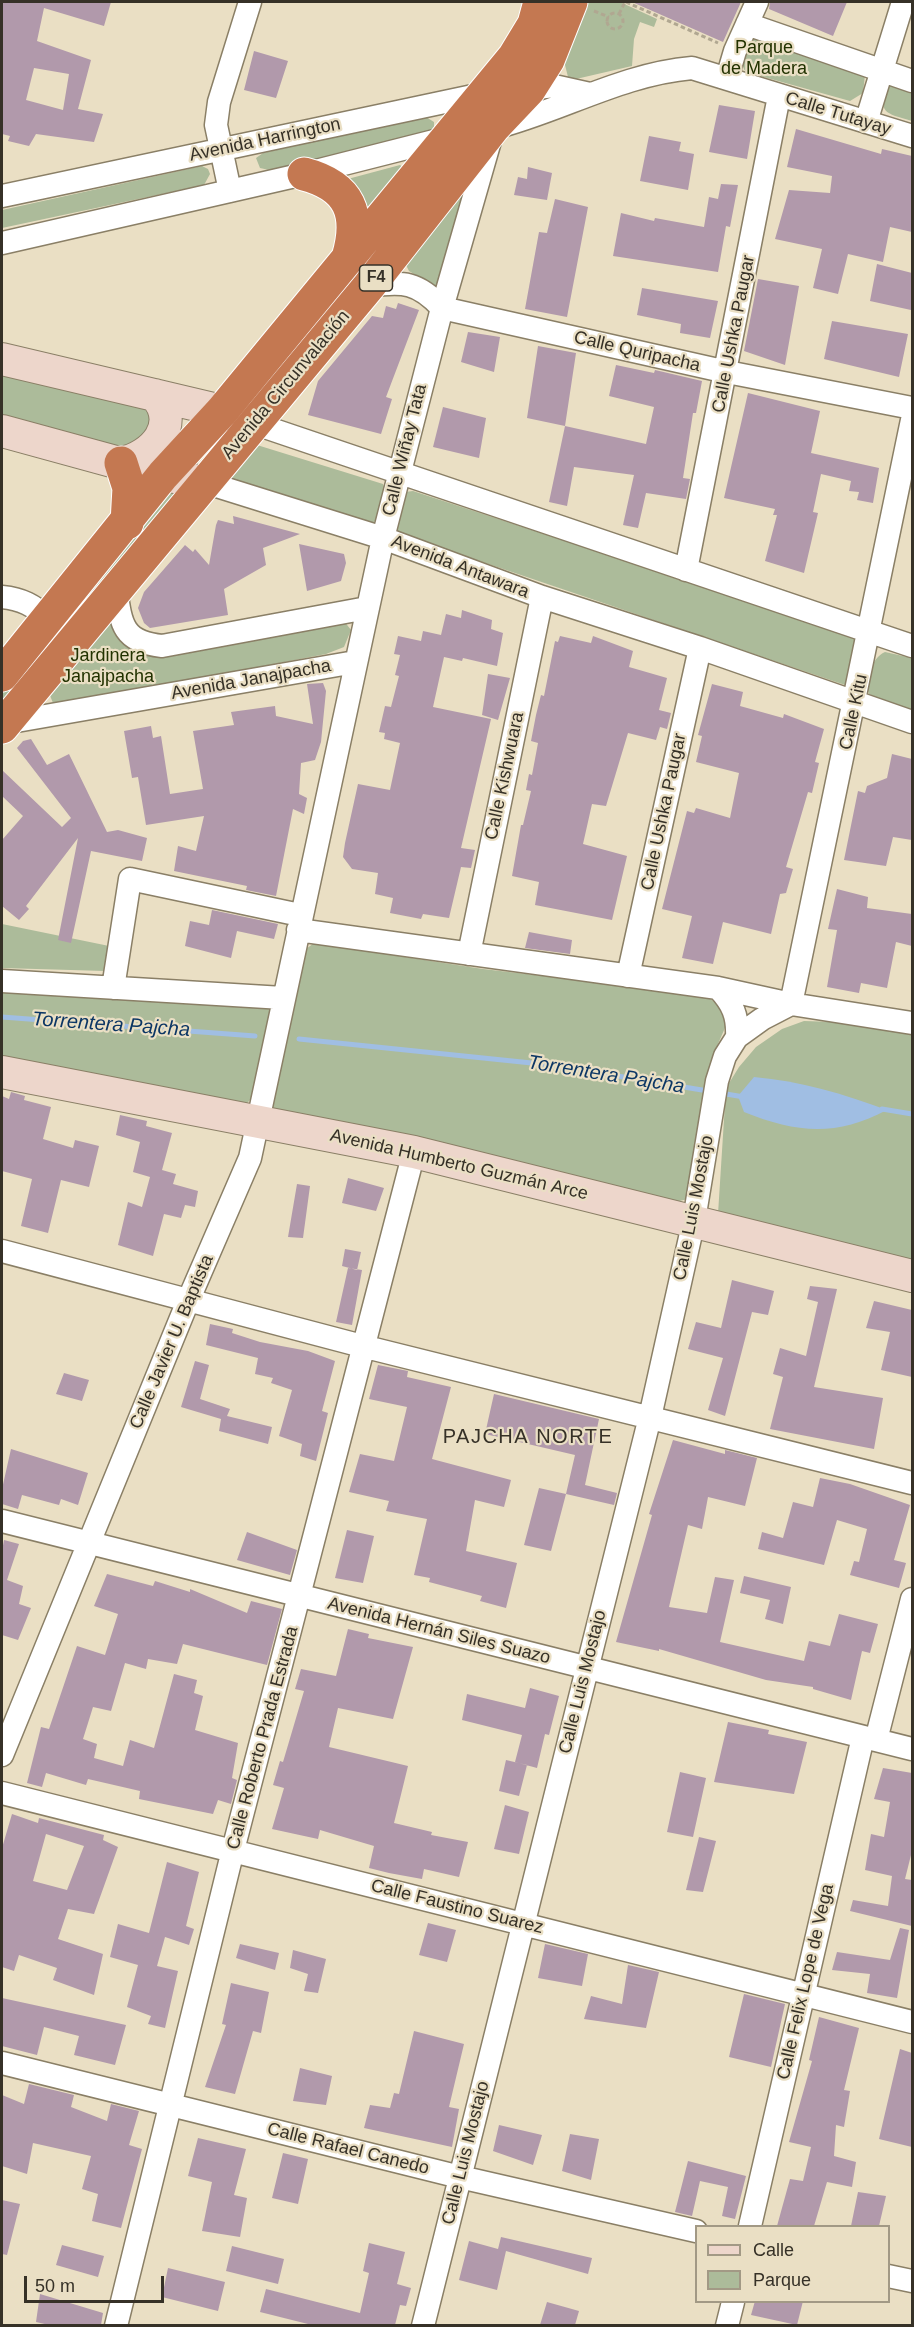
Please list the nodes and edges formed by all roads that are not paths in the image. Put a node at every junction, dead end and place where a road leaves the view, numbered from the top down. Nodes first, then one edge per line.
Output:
1 (250, 2) edge
2 (540, 2) edge
3 (571, 2) edge
4 (757, 2) edge
5 (903, 2) edge
6 (747, 24) junction
7 (880, 71) junction
8 (727, 78) junction
9 (912, 81) edge
10 (529, 90) junction
11 (482, 94) junction
12 (590, 94) junction
13 (780, 96) junction
14 (866, 122) junction
15 (494, 128) junction
16 (912, 136) edge
17 (446, 138) junction
18 (222, 150) junction
19 (304, 174) junction
20 (230, 191) junction
21 (2, 196) edge
22 (2, 243) edge
23 (348, 258) junction
24 (369, 286) junction
25 (442, 308) junction
26 (2, 359) edge
27 (727, 372) junction
28 (155, 395) junction
29 (912, 408) edge
30 (222, 411) junction
31 (912, 420) edge
32 (253, 423) junction
33 (2, 431) edge
34 (121, 463) junction
35 (399, 474) junction
36 (163, 475) junction
37 (204, 482) junction
38 (127, 523) junction
39 (383, 538) junction
40 (686, 570) junction
41 (116, 589) junction
42 (2, 597) edge
43 (542, 597) junction
44 (367, 608) junction
45 (49, 619) junction
46 (871, 632) junction
47 (912, 646) edge
48 (700, 648) junction
49 (356, 662) junction
50 (2, 675) edge
51 (856, 703) junction
52 (912, 722) edge
53 (3, 725) edge
54 (299, 923) junction
55 (469, 954) junction
56 (628, 976) junction
57 (2, 981) edge
58 (113, 988) junction
59 (718, 988) junction
60 (791, 1004) junction
61 (278, 1020) junction
62 (912, 1023) edge
63 (737, 1037) junction
64 (2, 1072) edge
65 (258, 1122) junction
66 (414, 1152) junction
67 (694, 1220) junction
68 (2, 1251) edge
69 (912, 1276) edge
70 (188, 1301) junction
71 (362, 1346) junction
72 (650, 1417) junction
73 (912, 1483) edge
74 (2, 1521) edge
75 (90, 1542) junction
76 (299, 1597) junction
77 (912, 1599) edge
78 (586, 1667) junction
79 (870, 1739) junction
80 (912, 1749) edge
81 (2, 1755) edge
82 (2, 1793) edge
83 (234, 1850) junction
84 (525, 1924) junction
85 (802, 1995) junction
86 (912, 2022) edge
87 (2, 2063) edge
88 (171, 2105) junction
89 (460, 2176) junction
90 (750, 2225) edge
91 (695, 2231) edge
92 (890, 2276) edge
93 (912, 2281) edge
94 (732, 2303) edge
95 (116, 2325) edge
96 (423, 2325) edge
97 (727, 2325) edge

1 - 18 street
2 - 11 highway, Avenida Circunvalación / F4
3 - 10 highway, Avenida Circunvalación / F4
4 - 6 street
5 - 7 street
6 - 7 street
6 - 8 street
7 - 9 street
7 - 14 street
8 - 12 street, Calle Tutayay
8 - 13 street, Calle Tutayay
10 - 11 street, Avenida Harrington
10 - 12 street
10 - 15 highway, Avenida Circunvalación / F4
11 - 17 highway, Avenida Circunvalación / F4
11 - 18 street, Avenida Harrington
12 - 15 street, Calle Tutayay
13 - 14 street, Calle Tutayay
13 - 27 street, Calle Ushka Paugar
14 - 16 street, Calle Tutayay
15 - 17 street
15 - 24 highway, Avenida Circunvalación / F4
15 - 25 street, Calle Wiñay Tata
17 - 19 street
17 - 23 highway, Avenida Circunvalación / F4
18 - 20 street
18 - 21 street, Avenida Harrington
19 - 20 street
19 - 23 highway
20 - 22 street
23 - 30 highway, Avenida Circunvalación / F4
24 - 25 street, Calle Quripacha
24 - 32 highway, Avenida Circunvalación / F4
25 - 27 street, Calle Quripacha
25 - 35 street, Calle Wiñay Tata
26 - 28 main road
27 - 29 street, Calle Quripacha
27 - 40 street, Calle Ushka Paugar
28 - 30 main road
28 - 34 main road
30 - 32 main road
30 - 36 highway, Avenida Circunvalación / F4
31 - 46 street, Calle Kitu
32 - 35 street
32 - 37 highway, Avenida Circunvalación / F4
33 - 34 main road, Avenida Antawara
34 - 36 main road, Avenida Antawara
34 - 38 highway
35 - 39 street, Calle Wiñay Tata
35 - 40 street
36 - 37 main road, Avenida Antawara
36 - 38 highway, Avenida Circunvalación / F4
37 - 39 street, Avenida Antawara
37 - 41 highway, Avenida Circunvalación / F4
38 - 45 highway, Avenida Circunvalación / F4
39 - 43 street, Avenida Antawara
39 - 44 street, Calle Wiñay Tata
40 - 46 street
41 - 44 street
41 - 53 highway, Avenida Circunvalación / F4
42 - 45 street
43 - 48 street, Avenida Antawara
43 - 55 street, Calle Kishwuara
44 - 49 street, Calle Wiñay Tata
45 - 50 highway, Avenida Circunvalación / F4
46 - 47 street
46 - 51 street, Calle Kitu
48 - 51 street, Avenida Antawara
48 - 56 street, Calle Ushka Paugar
49 - 53 street, Avenida Janajpacha
49 - 54 street, Calle Wiñay Tata
51 - 52 street, Avenida Antawara
51 - 60 street, Calle Kitu
54 - 55 street
54 - 58 street
54 - 61 street, Calle Javier U. Baptista
55 - 56 street
56 - 59 street
57 - 58 street
58 - 61 street
59 - 60 street
59 - 63 street
60 - 62 street
60 - 63 street, Calle Luis Mostajo
61 - 65 street, Calle Javier U. Baptista
63 - 67 street, Calle Luis Mostajo
64 - 65 main road, Avenida Humberto Guzmán Arce
65 - 66 main road, Avenida Humberto Guzmán Arce
65 - 70 street, Calle Javier U. Baptista
66 - 67 main road, Avenida Humberto Guzmán Arce
66 - 71 street, Calle Roberto Prada Estrada
67 - 69 main road, Avenida Humberto Guzmán Arce
67 - 72 street, Calle Luis Mostajo
68 - 70 street
70 - 71 street
70 - 75 street, Calle Javier U. Baptista
71 - 72 street
71 - 76 street, Calle Roberto Prada Estrada
72 - 73 street
72 - 78 street, Calle Luis Mostajo
74 - 75 street, Avenida Hernán Siles Suazo
75 - 76 street, Avenida Hernán Siles Suazo
75 - 81 street, Calle Javier U. Baptista
76 - 78 street, Avenida Hernán Siles Suazo
76 - 83 street, Calle Roberto Prada Estrada
77 - 79 street, Calle Felix Lope de Vega
78 - 79 street, Avenida Hernán Siles Suazo
78 - 84 street, Calle Luis Mostajo
79 - 80 street, Avenida Hernán Siles Suazo
79 - 85 street, Calle Felix Lope de Vega
82 - 83 street, Calle Faustino Suarez
83 - 84 street, Calle Faustino Suarez
83 - 88 street, Calle Roberto Prada Estrada
84 - 85 street, Calle Faustino Suarez
84 - 89 street, Calle Luis Mostajo
85 - 86 street, Calle Faustino Suarez
85 - 90 street, Calle Felix Lope de Vega
87 - 88 street, Calle Rafael Canedo
88 - 89 street, Calle Rafael Canedo
88 - 95 street, Calle Roberto Prada Estrada
89 - 91 street, Calle Rafael Canedo
89 - 96 street, Calle Luis Mostajo
92 - 93 street
94 - 97 street

